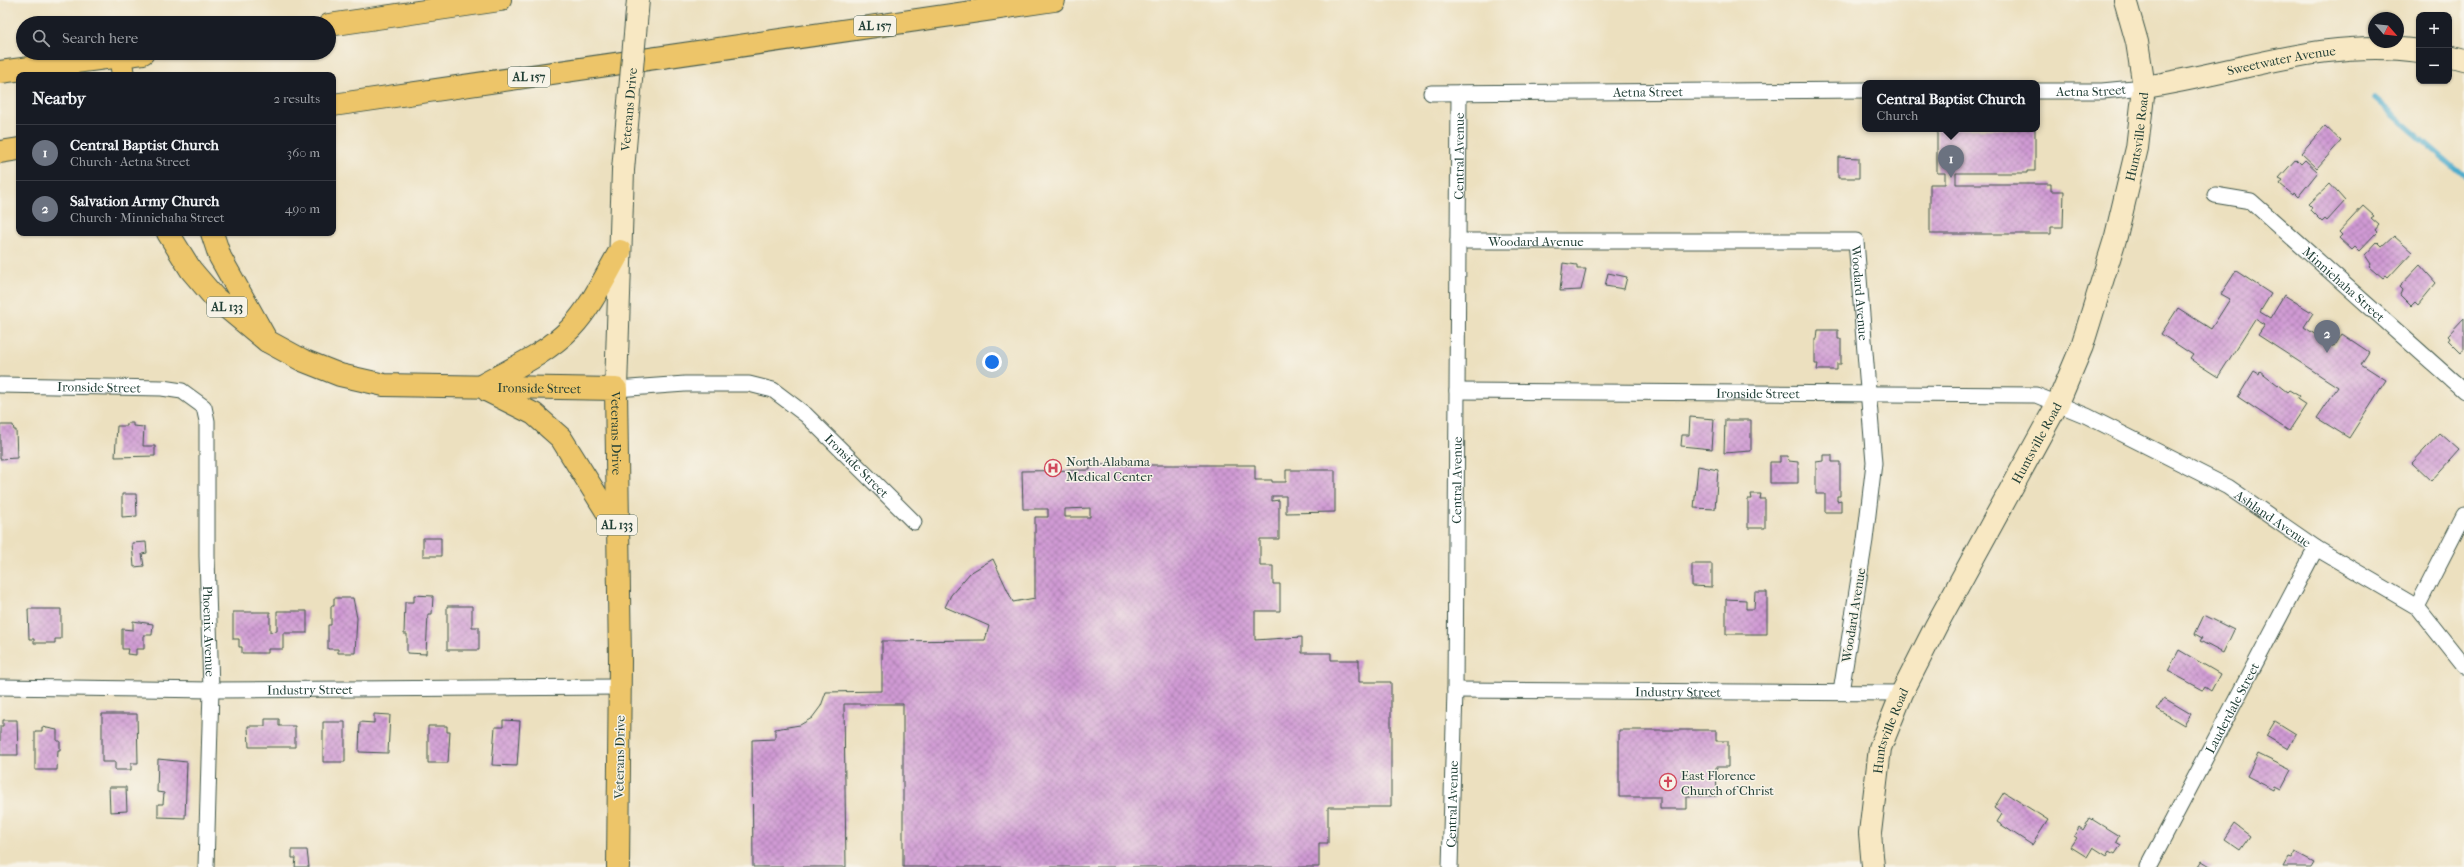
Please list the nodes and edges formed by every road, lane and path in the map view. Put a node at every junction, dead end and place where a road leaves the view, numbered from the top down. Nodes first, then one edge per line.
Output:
1 (500, 0) edge
2 (638, 0) edge
3 (1054, 0) edge
4 (2125, 0) edge
5 (336, 25) edge
6 (2416, 51) edge
7 (2452, 57) edge
8 (132, 60) edge
9 (2464, 60) edge
10 (122, 66) edge
11 (0, 72) edge
12 (2144, 87) junction
13 (1862, 90) edge
14 (2040, 91) edge
15 (1431, 93) dead end
16 (1459, 93) junction
17 (362, 101) junction
18 (336, 105) edge
19 (336, 111) edge
20 (16, 149) edge
21 (0, 152) edge
22 (0, 158) edge
23 (16, 160) edge
24 (2216, 195) dead end
25 (162, 236) edge
26 (170, 236) edge
27 (213, 236) edge
28 (1458, 241) junction
29 (620, 251) junction
30 (191, 270) junction
31 (267, 340) junction
32 (0, 385) edge
33 (480, 387) junction
34 (616, 389) junction
35 (1457, 391) junction
36 (2464, 391) edge
37 (1867, 394) junction
38 (196, 399) joint
39 (2058, 403) junction
40 (2464, 515) edge
41 (914, 522) dead end
42 (617, 528) junction
43 (2316, 548) junction
44 (2417, 607) junction
45 (2464, 666) edge
46 (620, 687) junction
47 (0, 688) edge
48 (212, 690) junction
49 (1455, 690) junction
50 (1841, 692) junction
51 (1902, 693) junction
52 (206, 867) edge
53 (618, 867) edge
54 (1450, 867) edge
55 (1873, 867) edge
56 (2148, 867) edge

1 - 5 main road
2 - 29 main road, Veterans Drive, bridge
3 - 17 main road, AL 157
4 - 12 main road, Huntsville Road
6 - 12 main road, Sweetwater Avenue
7 - 9 main road
8 - 10 main road
10 - 11 main road
12 - 14 street, Aetna Street
12 - 39 main road, Huntsville Road
13 - 16 street, Aetna Street
15 - 16 street, Aetna Street
16 - 28 street, Central Avenue
17 - 18 main road, AL 157
17 - 19 main road
20 - 21 main road
22 - 23 main road
24 - 36 street, Minniehaha Street
25 - 30 main road
26 - 30 main road, Ironside Street / AL 133
27 - 31 main road
28 - 35 street, Central Avenue
28 - 37 street, Woodard Avenue
29 - 33 main road
29 - 34 main road, Veterans Drive
30 - 31 main road, Ironside Street / AL 133
31 - 33 main road, Ironside Street / AL 133
32 - 38 street, Ironside Street
33 - 34 main road, Ironside Street / AL 133
33 - 42 main road
34 - 41 street, Ironside Street
34 - 42 main road, Veterans Drive / AL 133
35 - 37 street, Ironside Street
35 - 49 street, Central Avenue
37 - 39 street, Ironside Street
37 - 50 street, Woodard Avenue
38 - 48 street, Phoenix Avenue
39 - 43 street, Ashland Avenue
39 - 51 main road, Huntsville Road
40 - 44 street
42 - 46 main road, Veterans Drive / AL 133
43 - 44 street, Ashland Avenue
43 - 56 street, Lauderdale Street
44 - 45 street, Ashland Avenue
46 - 48 street, Industry Street
46 - 53 main road, Veterans Drive / AL 133
47 - 48 street, Industry Street
48 - 52 street, Phoenix Avenue
49 - 50 street, Industry Street
49 - 54 street, Central Avenue
50 - 51 street, Industry Street
51 - 55 main road, Huntsville Road

